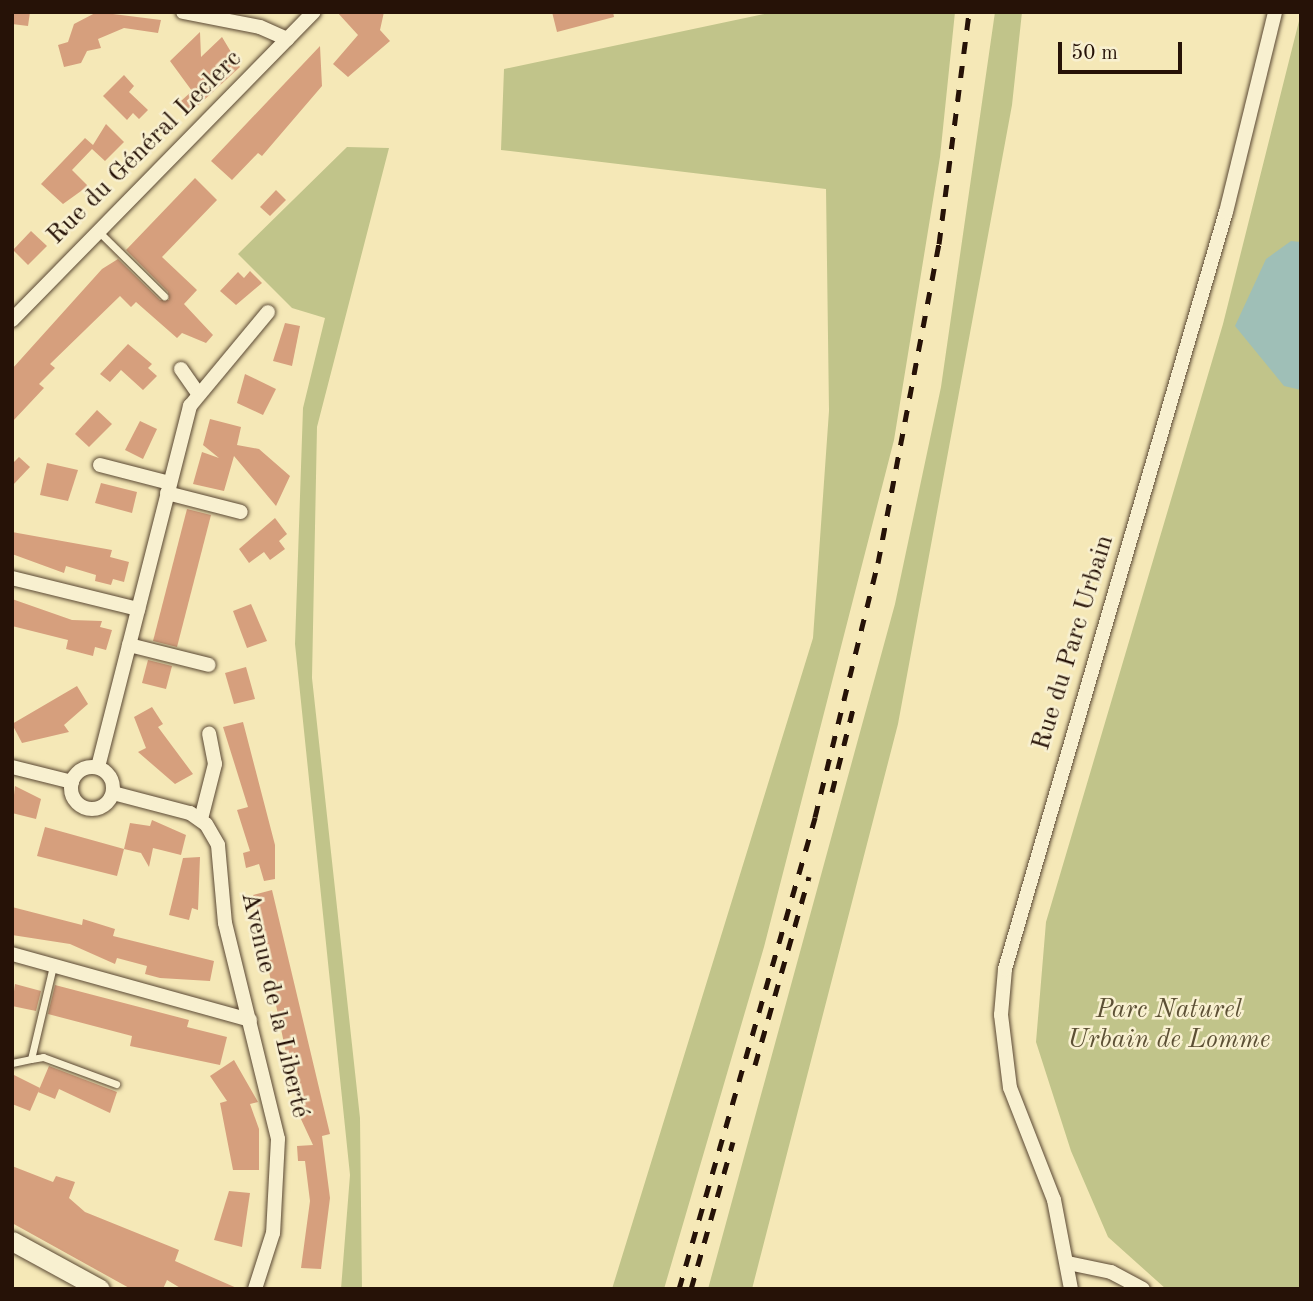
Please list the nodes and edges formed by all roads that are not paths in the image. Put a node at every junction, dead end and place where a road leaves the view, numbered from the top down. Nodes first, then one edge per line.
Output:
1 (183, 12) edge
2 (314, 12) edge
3 (1275, 12) edge
4 (287, 39) junction
5 (97, 230) junction
6 (164, 296) dead end
7 (268, 312) dead end
8 (12, 320) edge
9 (181, 369) dead end
10 (197, 392) junction
11 (100, 465) dead end
12 (169, 488) junction
13 (242, 512) dead end
14 (12, 578) edge
15 (138, 609) junction
16 (129, 645) junction
17 (209, 665) dead end
18 (209, 734) dead end
19 (12, 767) edge
20 (98, 767) junction
21 (72, 782) junction
22 (113, 793) junction
23 (201, 819) junction
24 (12, 954) edge
25 (53, 965) junction
26 (250, 1020) junction
27 (31, 1059) junction
28 (12, 1063) edge
29 (116, 1084) dead end
30 (12, 1241) edge
31 (1069, 1263) junction
32 (100, 1289) edge
33 (254, 1289) edge
34 (1070, 1289) edge
35 (1143, 1289) edge

1 - 4 street
2 - 4 street, Rue du Général Leclerc
3 - 31 street, Rue du Parc Urbain
4 - 5 street, Rue du Général Leclerc
5 - 6 lane
5 - 8 street, Rue du Général Leclerc
7 - 10 street
9 - 10 street
10 - 12 street
11 - 12 street
12 - 13 street
12 - 15 street
14 - 15 street
15 - 16 street
16 - 17 street
16 - 20 street
18 - 23 street
19 - 21 street
20 - 21 street
20 - 22 street
21 - 22 street
22 - 23 street
23 - 26 street, Avenue de la Liberté
24 - 25 street
25 - 26 street
25 - 27 lane
26 - 33 street, Avenue de la Liberté
27 - 28 lane
27 - 29 lane
30 - 32 main road
31 - 34 street, Rue du Parc Urbain
31 - 35 street

